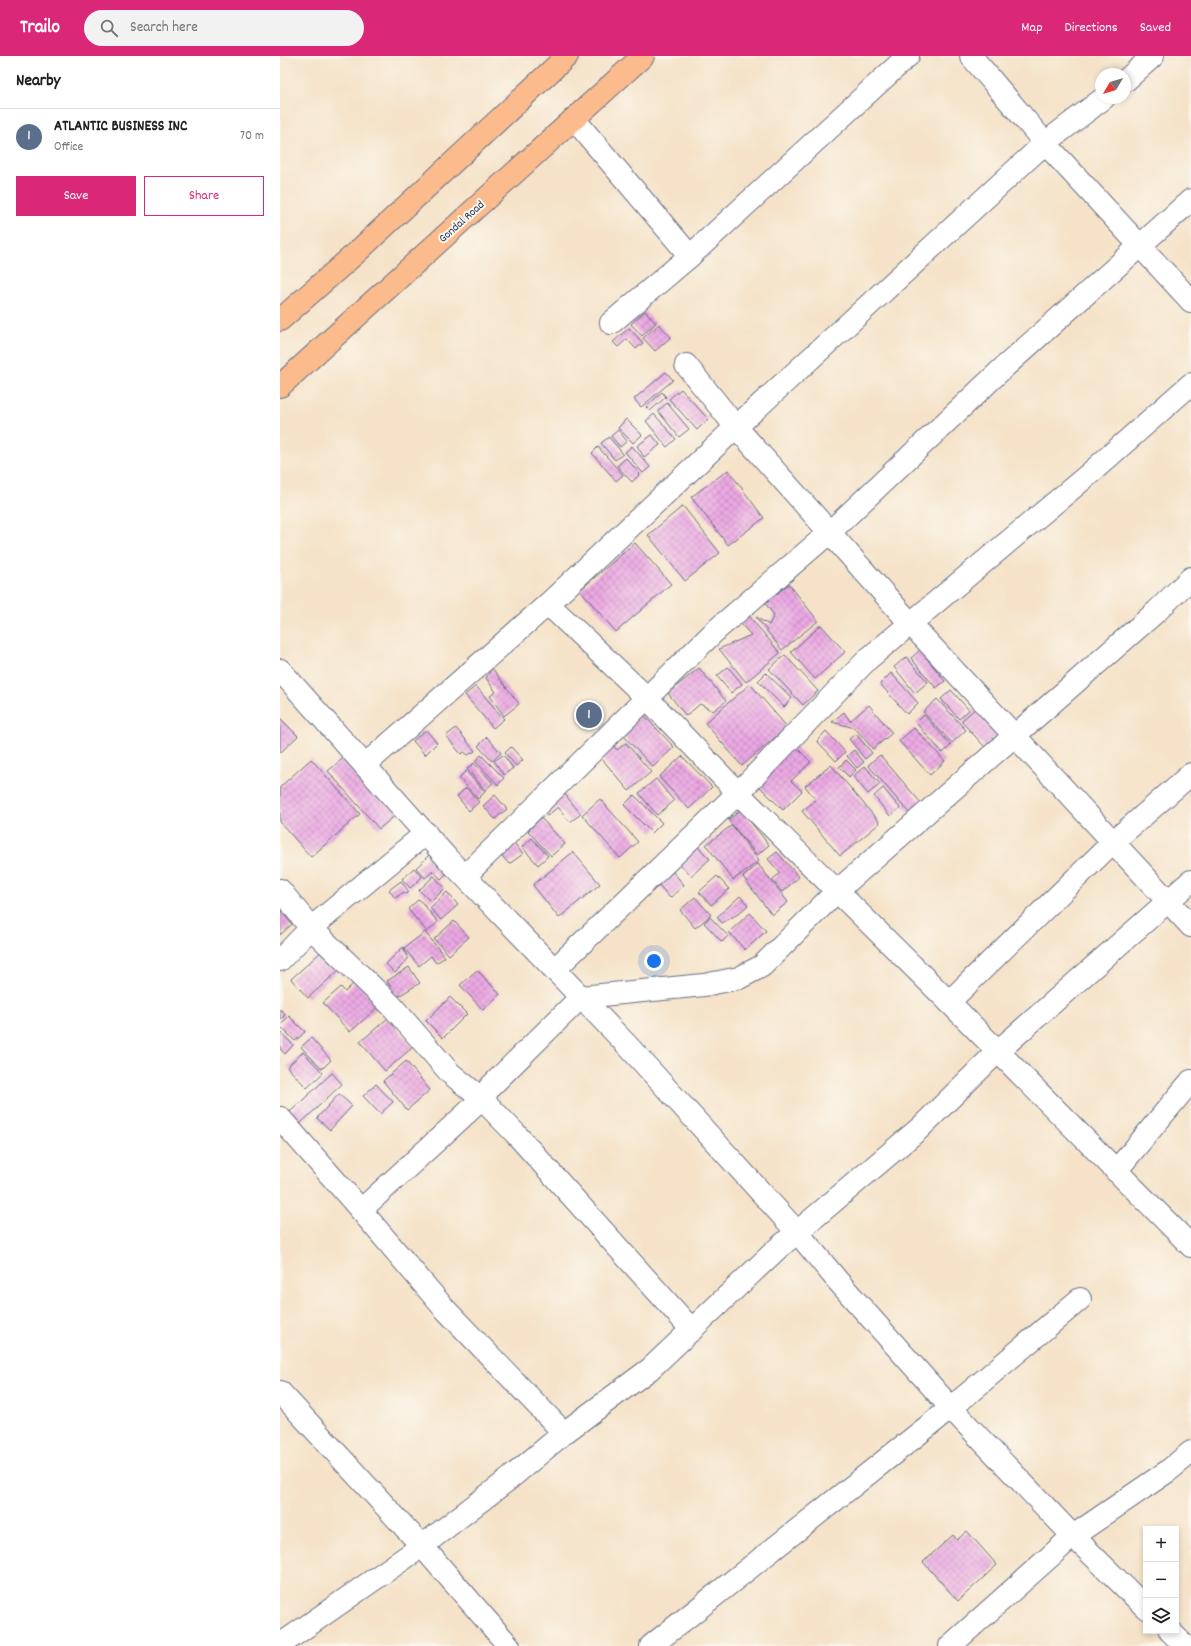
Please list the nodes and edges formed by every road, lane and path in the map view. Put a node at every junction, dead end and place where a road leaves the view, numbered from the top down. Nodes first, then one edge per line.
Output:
1 (567, 56) edge
2 (643, 56) edge
3 (908, 56) edge
4 (971, 56) edge
5 (1153, 56) edge
6 (1131, 76) edge
7 (1096, 104) edge
8 (574, 119) junction
9 (1045, 143) junction
10 (1191, 200) edge
11 (1140, 246) junction
12 (690, 256) junction
13 (1191, 300) edge
14 (280, 320) edge
15 (611, 323) dead end
16 (686, 364) dead end
17 (1191, 384) edge
18 (280, 386) edge
19 (736, 427) junction
20 (830, 532) junction
21 (1191, 578) edge
22 (548, 604) junction
23 (910, 623) junction
24 (280, 670) edge
25 (646, 697) junction
26 (1016, 736) junction
27 (366, 765) junction
28 (1191, 774) edge
29 (738, 793) junction
30 (426, 833) junction
31 (1113, 842) junction
32 (465, 876) junction
33 (1191, 881) edge
34 (280, 890) edge
35 (837, 891) junction
36 (1168, 902) junction
37 (1191, 926) edge
38 (311, 928) junction
39 (280, 960) edge
40 (554, 970) junction
41 (581, 998) junction
42 (949, 1002) junction
43 (997, 1052) junction
44 (1191, 1081) edge
45 (482, 1099) junction
46 (280, 1118) edge
47 (1116, 1172) junction
48 (361, 1210) junction
49 (798, 1233) junction
50 (1191, 1246) edge
51 (1080, 1299) dead end
52 (692, 1330) junction
53 (282, 1397) edge
54 (951, 1408) junction
55 (564, 1434) junction
56 (1191, 1452) edge
57 (1073, 1536) junction
58 (422, 1546) junction
59 (1143, 1605) edge
60 (1173, 1634) edge
61 (280, 1645) edge
62 (509, 1646) edge
63 (651, 1646) edge
64 (950, 1646) edge
65 (1185, 1646) edge

1 - 14 main road
2 - 8 main road, Gondal Road
3 - 12 street
4 - 9 street
5 - 6 street
7 - 9 street
8 - 12 street
8 - 18 main road, Gondal Road
9 - 11 street
9 - 19 street
10 - 11 street
11 - 13 street
11 - 20 street
12 - 15 street
16 - 19 street
17 - 23 street
19 - 20 street
19 - 22 street
20 - 23 street
20 - 25 street
21 - 26 street
22 - 25 street
22 - 27 street
23 - 26 street
23 - 29 street
24 - 27 street
25 - 29 street
25 - 32 street
26 - 31 street
26 - 35 street
27 - 30 street
28 - 31 street
29 - 35 street
29 - 40 street
30 - 32 street
30 - 38 street
31 - 36 street
31 - 42 street
32 - 40 street
33 - 36 street
34 - 38 street
35 - 41 street
35 - 42 street
36 - 37 street
36 - 43 street
38 - 39 street
38 - 45 street
40 - 41 street
41 - 45 street
41 - 49 street
42 - 43 street
43 - 47 street
43 - 49 street
44 - 47 street
45 - 48 street
45 - 52 street
46 - 48 street
47 - 50 street
48 - 55 street
49 - 52 street
49 - 54 street
51 - 54 street
52 - 55 street
53 - 58 street
54 - 57 street
54 - 63 street
55 - 58 street
56 - 57 street
57 - 59 street
57 - 64 street
58 - 61 street
58 - 62 street
60 - 65 street

